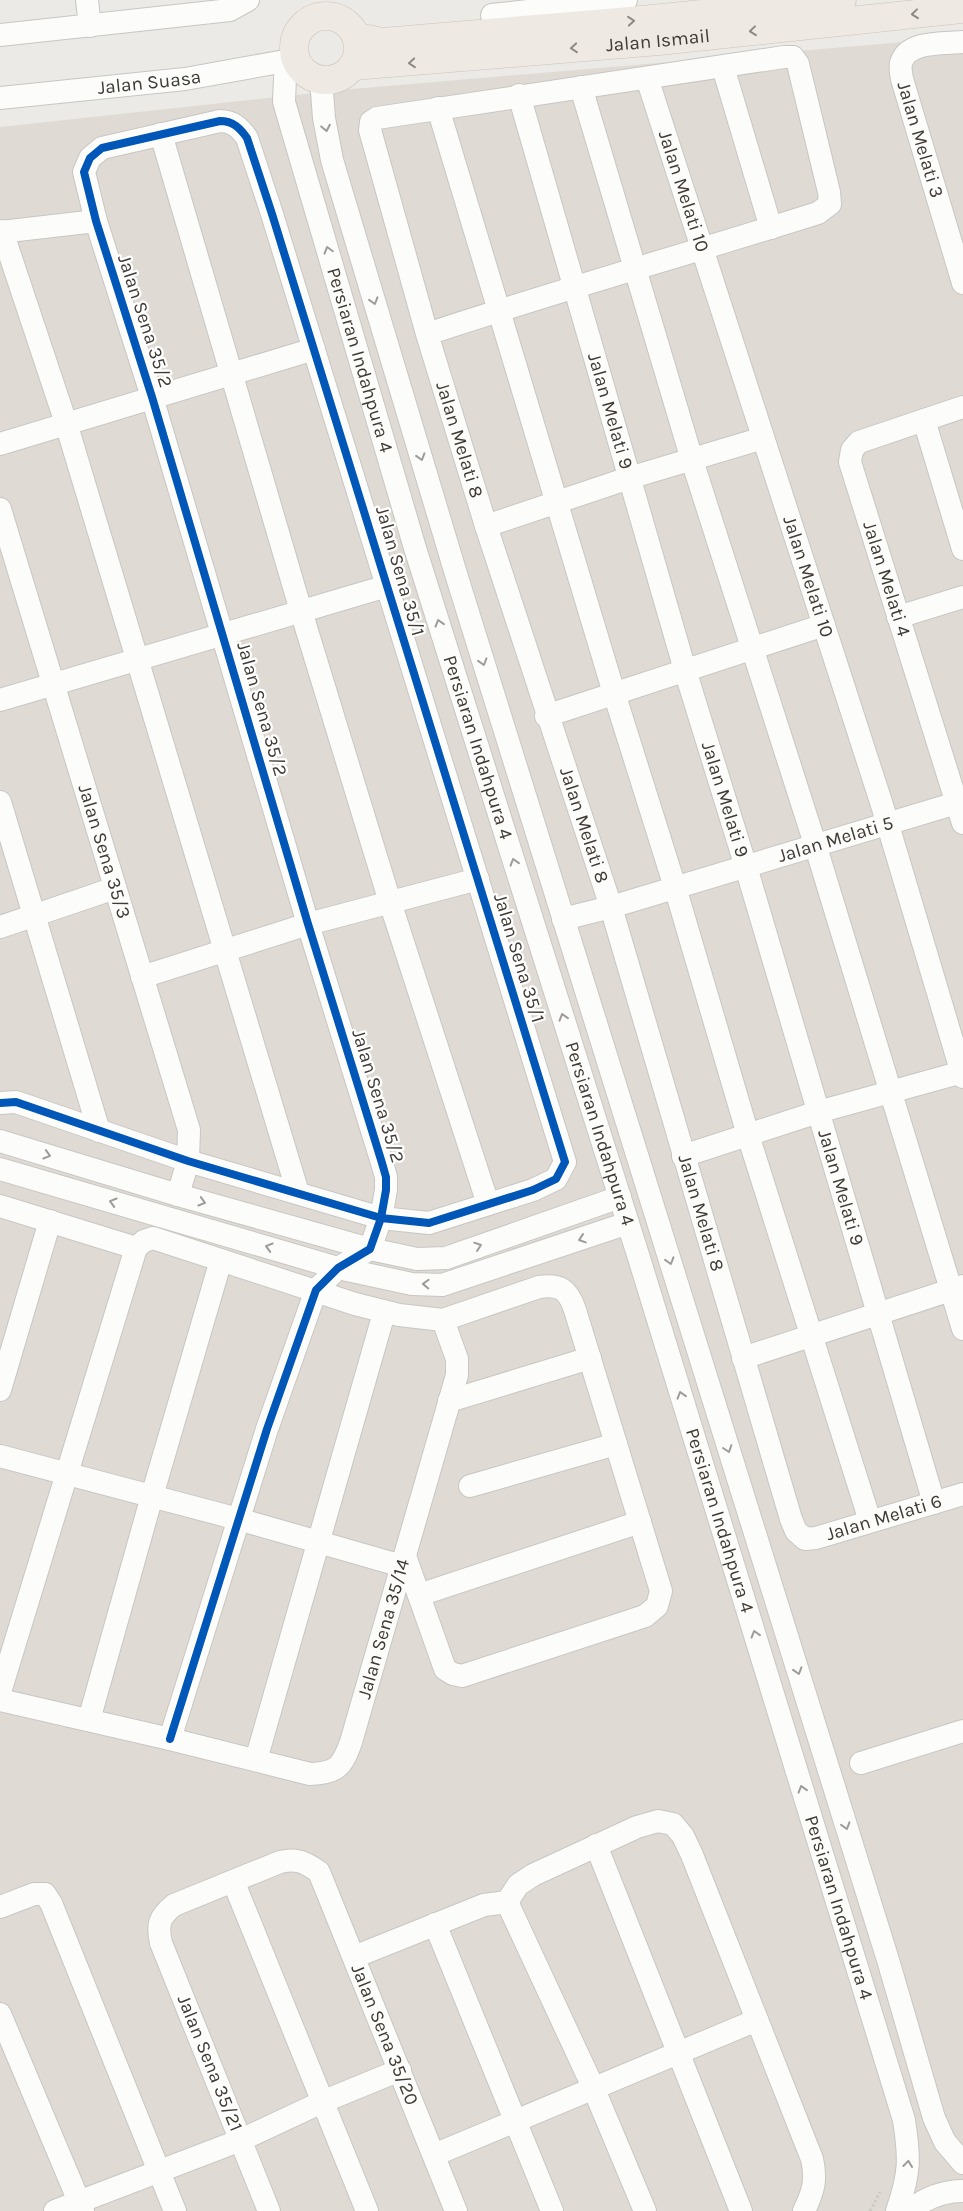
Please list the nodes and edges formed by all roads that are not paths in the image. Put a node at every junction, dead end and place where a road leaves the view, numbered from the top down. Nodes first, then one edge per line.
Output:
1 (87, 0) edge
2 (248, 0) edge
3 (349, 0) edge
4 (626, 0) edge
5 (842, 0) edge
6 (175, 8) edge
7 (963, 9) edge
8 (309, 11) edge
9 (491, 16) edge
10 (90, 26) junction
11 (354, 32) junction
12 (0, 35) edge
13 (963, 42) edge
14 (296, 59) junction
15 (353, 66) junction
16 (724, 67) junction
17 (647, 78) junction
18 (321, 79) junction
19 (581, 87) junction
20 (518, 96) junction
21 (0, 98) edge
22 (438, 108) junction
23 (161, 134) junction
24 (102, 148) joint
25 (96, 221) junction
26 (770, 228) junction
27 (1, 232) edge
28 (701, 250) junction
29 (636, 269) junction
30 (963, 283) edge
31 (574, 286) junction
32 (499, 310) junction
33 (427, 334) junction
34 (314, 348) junction
35 (232, 372) junction
36 (152, 397) junction
37 (963, 407) edge
38 (924, 420) junction
39 (66, 423) junction
40 (763, 438) junction
41 (0, 444) edge
42 (692, 460) junction
43 (630, 478) junction
44 (557, 502) junction
45 (0, 509) edge
46 (486, 526) junction
47 (963, 549) edge
48 (387, 586) junction
49 (963, 597) edge
50 (301, 611) junction
51 (898, 617) junction
52 (824, 625) junction
53 (223, 634) junction
54 (752, 649) junction
55 (138, 659) junction
56 (685, 670) junction
57 (53, 684) junction
58 (614, 693) junction
59 (0, 700) edge
60 (546, 716) junction
61 (0, 802) edge
62 (961, 809) edge
63 (887, 822) junction
64 (815, 844) junction
65 (746, 867) junction
66 (478, 878) junction
67 (675, 887) junction
68 (115, 888) junction
69 (390, 902) junction
70 (611, 907) junction
71 (34, 916) junction
72 (563, 919) junction
73 (308, 924) junction
74 (0, 927) edge
75 (226, 950) junction
76 (142, 977) junction
77 (962, 1075) edge
78 (889, 1092) junction
79 (0, 1103) edge
80 (818, 1112) junction
81 (98, 1131) junction
82 (748, 1135) junction
83 (0, 1141) edge
84 (682, 1156) junction
85 (188, 1161) junction
86 (0, 1169) edge
87 (298, 1193) junction
88 (178, 1195) junction
89 (620, 1197) junction
90 (488, 1204) junction
91 (0, 1206) edge
92 (381, 1218) junction
93 (50, 1221) junction
94 (628, 1223) junction
95 (136, 1248) junction
96 (370, 1249) junction
97 (221, 1260) junction
98 (338, 1268) junction
99 (957, 1288) edge
100 (316, 1290) junction
101 (384, 1313) junction
102 (880, 1314) junction
103 (443, 1320) junction
104 (963, 1329) edge
105 (813, 1335) junction
106 (590, 1358) junction
107 (743, 1358) junction
108 (0, 1390) edge
109 (449, 1401) junction
110 (616, 1444) junction
111 (0, 1456) edge
112 (67, 1474) junction
113 (470, 1486) dead end
114 (963, 1494) edge
115 (152, 1496) junction
116 (934, 1503) junction
117 (238, 1519) junction
118 (640, 1522) junction
119 (870, 1522) junction
120 (805, 1539) joint
121 (319, 1542) junction
122 (404, 1561) junction
123 (419, 1595) junction
124 (0, 1692) edge
125 (0, 1700) edge
126 (89, 1720) junction
127 (963, 1732) edge
128 (170, 1738) junction
129 (256, 1760) junction
130 (861, 1763) dead end
131 (596, 1845) junction
132 (234, 1883) junction
133 (507, 1902) junction
134 (0, 1907) edge
135 (435, 1924) junction
136 (354, 1957) junction
137 (0, 2014) edge
138 (757, 2020) junction
139 (679, 2054) junction
140 (400, 2070) junction
141 (593, 2087) junction
142 (322, 2102) junction
143 (514, 2121) junction
144 (241, 2140) junction
145 (434, 2155) junction
146 (963, 2163) edge
147 (159, 2171) junction
148 (963, 2191) edge
149 (81, 2206) edge
150 (55, 2211) edge
151 (175, 2211) edge
152 (269, 2211) edge
153 (367, 2211) edge
154 (456, 2211) edge
155 (552, 2211) edge
156 (645, 2211) edge
157 (740, 2211) edge
158 (804, 2211) edge
159 (898, 2211) edge
160 (908, 2211) edge

1 - 10 street
2 - 6 street
3 - 11 main road
4 - 9 street
9 -> 5 main road, Jalan Ismail
6 - 10 street
7 -> 15 main road, Jalan Ismail
8 - 11 main road
8 - 14 main road
9 - 11 main road, Jalan Ismail
10 - 12 street
11 - 15 main road
13 - 30 street, Jalan Melati 3
14 - 18 main road
14 - 21 street, Jalan Suasa
89 -> 14 street, Persiaran Indahpura 4
15 - 18 main road
16 - 17 street
16 - 26 street
16 - 26 street
17 - 19 street
17 - 28 street, Jalan Melati 10
18 -> 72 street, Persiaran Indahpura 4
19 - 20 street
19 - 29 street
20 - 22 street
20 - 31 street, Jalan Melati 9
22 - 32 street
22 - 33 street, Jalan Melati 8
23 - 24 street, Jalan Sena 35/1
23 - 34 street, Jalan Sena 35/1
23 - 35 street
24 - 25 street, Jalan Sena 35/2
25 - 27 street
25 - 36 street, Jalan Sena 35/2
26 - 28 street
27 - 39 street
28 - 29 street
28 - 40 street, Jalan Melati 10
29 - 31 street
29 - 42 street
31 - 32 street
31 - 43 street, Jalan Melati 9
32 - 33 street
32 - 44 street
33 - 46 street, Jalan Melati 8
34 - 35 street
34 - 48 street, Jalan Sena 35/1
35 - 36 street
35 - 50 street
36 - 39 street
36 - 53 street, Jalan Sena 35/2
37 - 38 street, Jalan Melati 4
38 - 47 street
38 - 51 street, Jalan Melati 4
39 - 41 street
39 - 55 street
40 - 42 street
40 - 52 street, Jalan Melati 10
42 - 43 street
42 - 54 street
43 - 44 street
43 - 56 street, Jalan Melati 9
44 - 46 street
44 - 58 street
45 - 57 street, Jalan Sena 35/3
46 - 60 street, Jalan Melati 8
48 - 50 street
48 - 66 street, Jalan Sena 35/1
49 - 51 street
50 - 53 street
50 - 69 street
51 - 62 street, Jalan Melati 4
52 - 54 street
52 - 63 street, Jalan Melati 10
53 - 55 street
53 - 73 street, Jalan Sena 35/2
54 - 56 street
54 - 64 street
55 - 57 street
55 - 75 street
56 - 58 street
56 - 65 street, Jalan Melati 9
57 - 59 street
57 - 68 street, Jalan Sena 35/3
58 - 60 street
58 - 67 street
60 - 70 street, Jalan Melati 8
61 - 71 street
62 - 63 street, Jalan Melati 5
63 - 64 street, Jalan Melati 5
63 - 77 street, Jalan Melati 10
64 - 65 street, Jalan Melati 5
64 - 78 street
65 - 67 street, Jalan Melati 5
65 - 80 street, Jalan Melati 9
66 - 69 street
66 - 90 street, Jalan Sena 35/1
67 - 70 street, Jalan Melati 5
67 - 82 street
68 - 71 street
68 - 76 street, Jalan Sena 35/3
69 - 73 street
69 - 90 street
70 - 72 street, Jalan Melati 5
70 - 84 street, Jalan Melati 8
71 - 74 street
71 - 81 street
72 -> 146 street, Persiaran Indahpura 4
73 - 75 street
73 - 92 street, Jalan Sena 35/2
75 - 76 street
75 - 87 street
76 - 85 street, Jalan Sena 35/3
77 - 78 street
78 - 80 street
78 - 99 street
79 - 81 street
80 - 82 street
80 - 102 street, Jalan Melati 9
81 - 85 street
82 - 84 street
82 - 105 street
83 -> 88 street
84 - 107 street, Jalan Melati 8
85 - 87 street
85 - 88 street, Jalan Sena 35/3
98 -> 86 street
87 - 92 street
88 -> 96 street
89 - 94 street, Persiaran Indahpura 4
96 -> 89 street
90 - 92 street
91 - 93 street
92 - 96 street, Jalan Sena 35/2
93 - 95 street
93 - 108 street
94 -> 98 street
159 -> 94 street, Persiaran Indahpura 4
95 - 97 street
95 - 112 street
96 - 98 street
97 - 100 street
97 - 115 street
98 - 100 street
99 - 102 street
99 - 104 street
100 - 101 street
100 - 117 street
101 - 103 street
101 - 121 street
102 - 105 street
102 - 116 street, Jalan Melati 9
103 - 106 street
103 - 109 street, Jalan Sena 35/14
105 - 107 street
105 - 119 street
106 - 109 street
106 - 110 street
107 - 120 street, Jalan Melati 8
109 - 122 street, Jalan Sena 35/14
110 - 113 street
110 - 118 street
111 - 112 street
112 - 115 street
112 - 124 street
114 - 116 street, Jalan Melati 6
115 - 117 street
115 - 126 street
116 - 119 street, Jalan Melati 6
117 - 121 street
117 - 128 street
118 - 123 street
118 - 123 street
119 - 120 street, Jalan Melati 6
121 - 122 street
121 - 129 street
122 - 123 street
122 - 129 street, Jalan Sena 35/14
125 - 126 street, Jalan Sena 35/14
126 - 128 street, Jalan Sena 35/14
127 - 130 street
128 - 129 street, Jalan Sena 35/14
131 - 133 street
131 - 138 street
131 - 139 street
132 - 136 street, Jalan Sena 35/20
132 - 142 street
132 - 144 street, Jalan Sena 35/21
133 - 135 street
133 - 141 street
134 - 147 street
135 - 136 street
135 - 143 street
136 - 140 street, Jalan Sena 35/20
137 - 149 street
138 - 139 street
138 - 158 street
139 - 141 street
139 - 157 street
140 - 142 street
140 - 145 street, Jalan Sena 35/20
141 - 143 street
141 - 156 street
142 - 144 street
142 - 153 street
143 - 145 street
143 - 155 street
144 - 147 street
144 - 152 street, Jalan Sena 35/21
145 - 154 street, Jalan Sena 35/20
147 - 149 street
147 - 151 street
148 - 160 street
149 - 150 street

